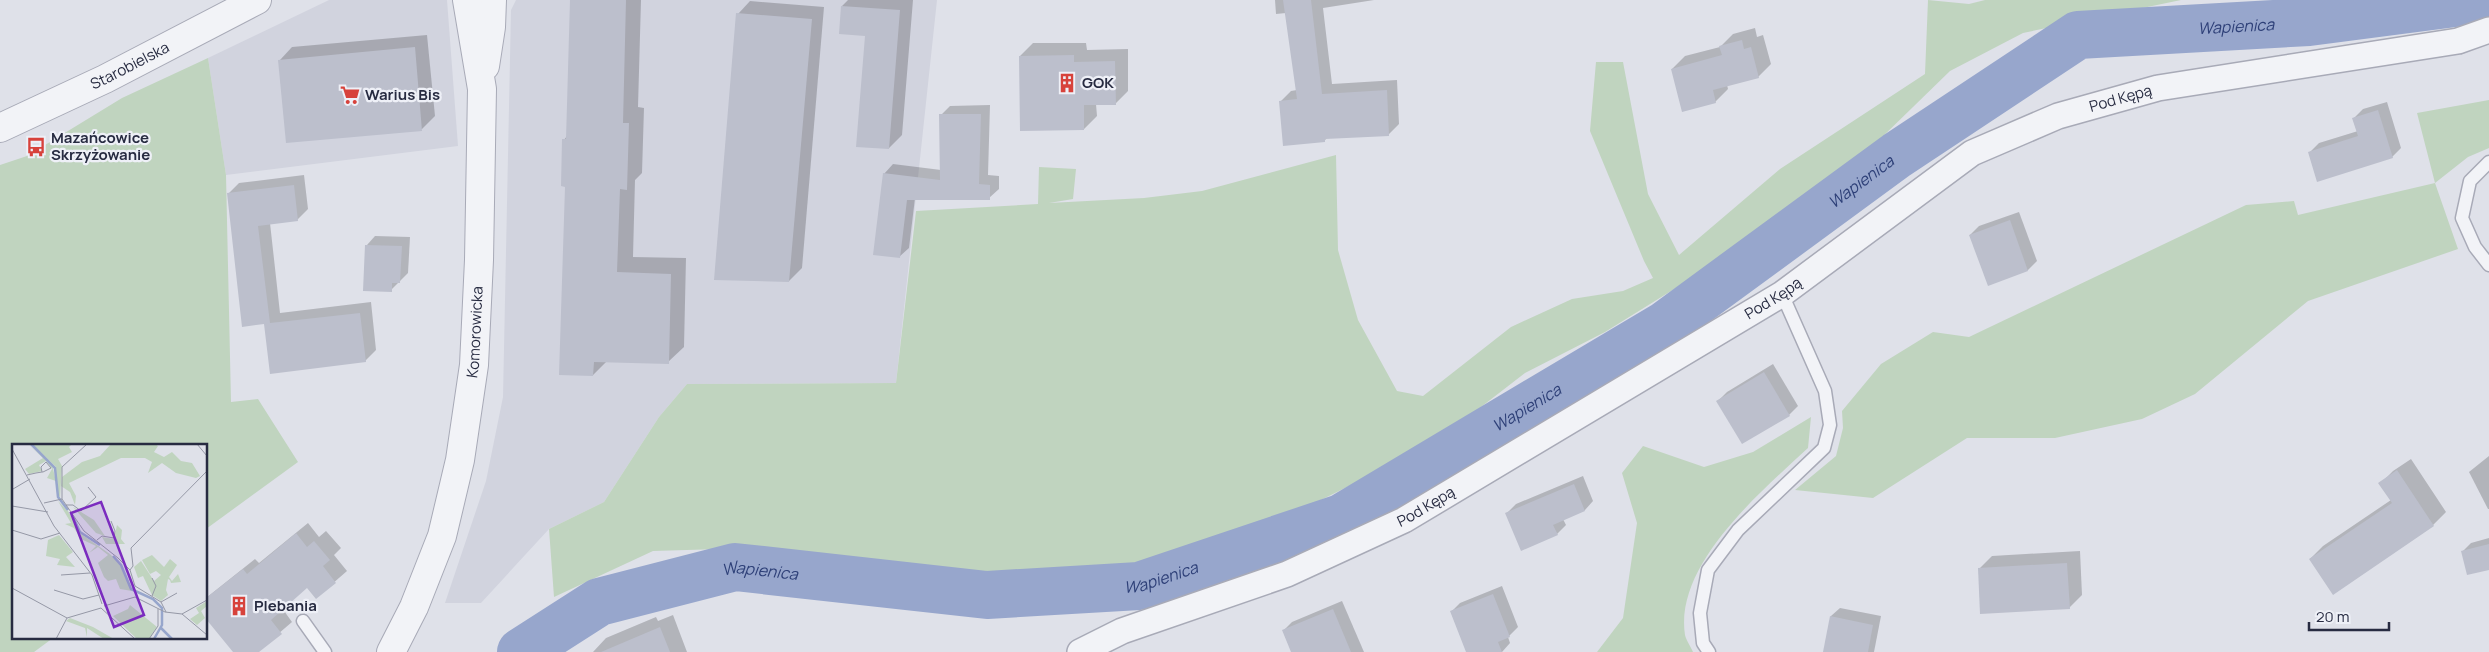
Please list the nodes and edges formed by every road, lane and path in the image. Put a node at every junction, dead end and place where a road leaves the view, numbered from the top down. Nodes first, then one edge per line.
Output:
1 (257, 0) edge
2 (467, 0) edge
3 (492, 0) edge
4 (2489, 30) edge
5 (482, 89) junction
6 (0, 128) edge
7 (2489, 162) edge
8 (2489, 265) edge
9 (1782, 294) junction
10 (303, 621) dead end
11 (325, 652) edge
12 (390, 652) edge
13 (1080, 652) edge
14 (1710, 652) edge

1 - 6 street, Starobielska
2 - 5 street, Komorowicka
3 - 5 street
4 - 9 street, Pod Kępą
5 - 12 street, Komorowicka
7 - 8 lane
9 - 13 street, Pod Kępą
9 - 14 lane
10 - 11 lane

